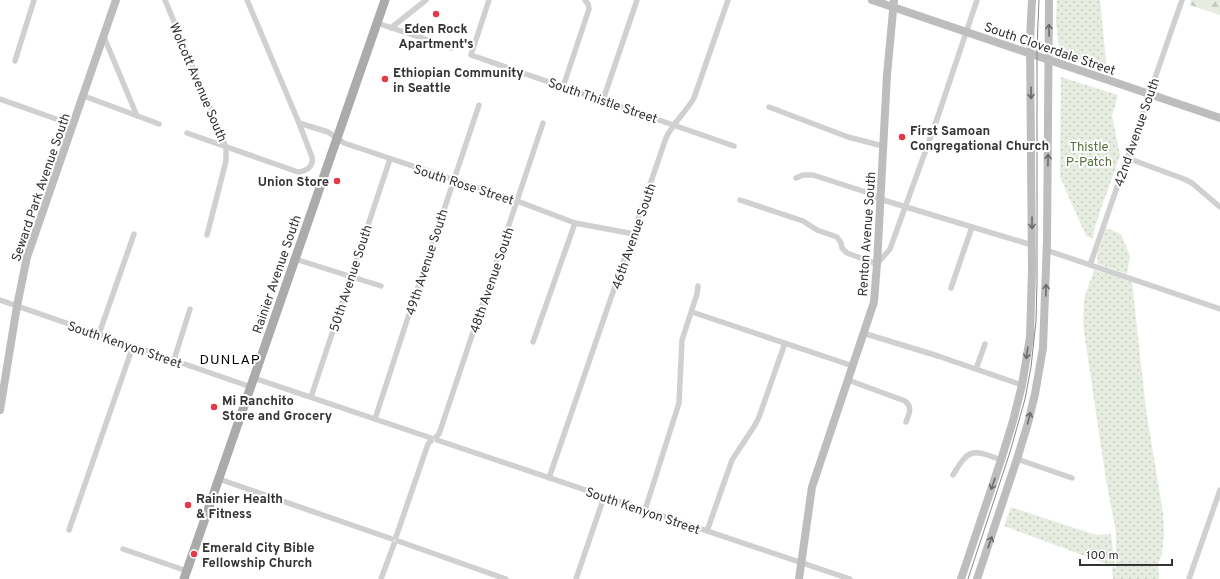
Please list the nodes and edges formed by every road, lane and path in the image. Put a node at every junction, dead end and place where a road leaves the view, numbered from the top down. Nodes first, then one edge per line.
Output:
1 (34, 0) edge
2 (116, 0) edge
3 (165, 0) edge
4 (247, 0) edge
5 (385, 0) edge
6 (426, 0) edge
7 (489, 0) edge
8 (585, 0) edge
9 (637, 0) edge
10 (728, 0) edge
11 (872, 0) edge
12 (977, 0) edge
13 (1032, 0) edge
14 (1049, 0) edge
15 (1182, 0) edge
16 (894, 4) edge
17 (377, 23) junction
18 (391, 28) junction
19 (966, 32) junction
20 (104, 37) junction
21 (452, 48) dead end
22 (1030, 54) junction
23 (15, 61) dead end
24 (1049, 61) junction
25 (563, 86) junction
26 (1148, 94) junction
27 (84, 96) junction
28 (0, 99) edge
29 (603, 100) junction
30 (479, 105) dead end
31 (769, 107) dead end
32 (137, 116) junction
33 (1220, 118) edge
34 (299, 123) junction
35 (543, 123) dead end
36 (159, 124) dead end
37 (74, 125) junction
38 (674, 125) junction
39 (187, 133) dead end
40 (337, 138) junction
41 (734, 146) dead end
42 (883, 146) junction
43 (226, 147) junction
44 (1127, 158) junction
45 (390, 159) junction
46 (796, 178) dead end
47 (453, 180) junction
48 (880, 199) junction
49 (740, 200) dead end
50 (517, 201) junction
51 (906, 207) junction
52 (1220, 207) edge
53 (575, 223) junction
54 (972, 227) junction
55 (134, 234) dead end
56 (634, 234) junction
57 (207, 235) dead end
58 (1032, 245) junction
59 (1046, 250) junction
60 (295, 259) junction
61 (877, 264) junction
62 (1090, 265) junction
63 (351, 277) junction
64 (381, 286) dead end
65 (698, 286) dead end
66 (951, 288) dead end
67 (0, 300) edge
68 (17, 306) junction
69 (1220, 308) edge
70 (190, 310) dead end
71 (692, 312) junction
72 (863, 333) junction
73 (99, 334) junction
74 (532, 342) dead end
75 (784, 343) junction
76 (985, 344) dead end
77 (133, 346) junction
78 (174, 360) junction
79 (853, 366) junction
80 (976, 369) junction
81 (254, 378) junction
82 (848, 380) junction
83 (1022, 385) junction
84 (251, 388) junction
85 (311, 397) junction
86 (0, 410) edge
87 (375, 419) junction
88 (906, 422) dead end
89 (434, 439) junction
90 (1017, 459) junction
91 (1001, 460) junction
92 (953, 475) dead end
93 (549, 478) junction
94 (1072, 478) dead end
95 (219, 479) junction
96 (1220, 490) edge
97 (604, 496) junction
98 (1218, 500) edge
99 (645, 510) junction
100 (69, 530) dead end
101 (707, 531) junction
102 (395, 540) junction
103 (123, 549) dead end
104 (801, 563) junction
105 (185, 577) edge
106 (381, 579) edge
107 (506, 579) edge
108 (576, 579) edge
109 (799, 579) edge
110 (850, 579) edge
111 (961, 579) edge
112 (977, 579) edge
113 (1189, 579) edge

1 - 23 street
2 - 20 main road, Seward Park Avenue South
3 - 43 street, Wolcott Avenue South
4 - 34 street
5 - 17 main road, Rainier Avenue South
6 - 18 street
7 - 25 street, South Thistle Street
8 - 25 street
9 - 29 street
10 - 38 street, 46th Avenue South
11 - 16 main road, South Cloverdale Street
12 - 19 street
13 - 22 main road
24 -> 14 main road
15 - 26 street, 42nd Avenue South
16 - 19 main road, South Cloverdale Street
16 - 42 main road, Renton Avenue South
17 - 18 street
17 - 40 main road, Rainier Avenue South
18 - 21 street
19 - 22 main road, South Cloverdale Street
19 - 51 street
20 - 27 main road, Seward Park Avenue South
20 - 32 street
22 - 24 main road, South Cloverdale Street
22 -> 58 main road
24 - 26 main road, South Cloverdale Street
59 -> 24 main road
25 - 29 street, South Thistle Street
26 - 33 main road, South Cloverdale Street
26 - 44 street, 42nd Avenue South
27 - 32 street
27 - 37 main road, Seward Park Avenue South
28 - 37 street
29 - 38 street, South Thistle Street
30 - 47 street, 49th Avenue South
31 - 42 street
32 - 36 street
34 - 40 street, South Rose Street
34 - 43 street
35 - 50 street, 48th Avenue South
37 - 68 main road, Seward Park Avenue South
38 - 41 street, South Thistle Street
38 - 56 street, 46th Avenue South
39 - 43 street
40 - 45 street, South Rose Street
40 - 60 main road, Rainier Avenue South
42 - 48 main road, Renton Avenue South
43 - 57 street, Wolcott Avenue South
44 - 52 street
44 - 62 street, 42nd Avenue South
45 - 47 street, South Rose Street
45 - 63 street, 50th Avenue South
46 - 48 street
47 - 50 street, South Rose Street
47 - 87 street, 49th Avenue South
48 - 51 street
48 - 61 main road, Renton Avenue South
49 - 61 street
50 - 53 street, South Rose Street
50 - 89 street, 48th Avenue South
51 - 54 street
51 - 61 street
53 - 56 street, South Rose Street
53 - 74 street
54 - 58 street
54 - 66 street
55 - 73 street
56 - 93 street, 46th Avenue South
58 -> 83 main road
59 - 62 street
90 -> 59 main road
60 - 63 street
60 - 81 main road, Rainier Avenue South
61 - 72 main road, Renton Avenue South
62 - 69 street
63 - 64 street
63 - 85 street, 50th Avenue South
65 - 71 street
67 - 68 street, South Kenyon Street
68 - 73 street, South Kenyon Street
68 - 86 main road, Seward Park Avenue South
70 - 78 street
71 - 75 street
71 - 99 street
72 - 79 main road, Renton Avenue South
72 - 80 street
73 - 77 street, South Kenyon Street
75 - 79 street
75 - 101 street
76 - 80 street
77 - 78 street, South Kenyon Street
77 - 100 street
78 - 84 street, South Kenyon Street
79 - 82 main road, Renton Avenue South
80 - 83 street
81 - 84 main road, Rainier Avenue South
81 - 85 street, South Kenyon Street
82 - 88 street
82 - 104 main road, Renton Avenue South
83 - 91 main road
84 - 95 main road, Rainier Avenue South
85 - 87 street, South Kenyon Street
87 - 89 street, South Kenyon Street
89 - 93 street, South Kenyon Street
89 - 102 street, 48th Avenue South
90 - 94 street
112 -> 90 main road
91 - 92 street
91 -> 111 main road
93 - 97 street, South Kenyon Street
95 - 102 street
95 - 105 main road, Rainier Avenue South
96 - 98 street
97 - 99 street, South Kenyon Street
97 - 108 street
98 - 113 street
99 - 101 street, South Kenyon Street
101 - 104 street, South Kenyon Street
102 - 106 street, 48th Avenue South
102 - 107 street
103 - 105 street
104 - 109 main road, Renton Avenue South
104 - 110 street, South Kenyon Street

